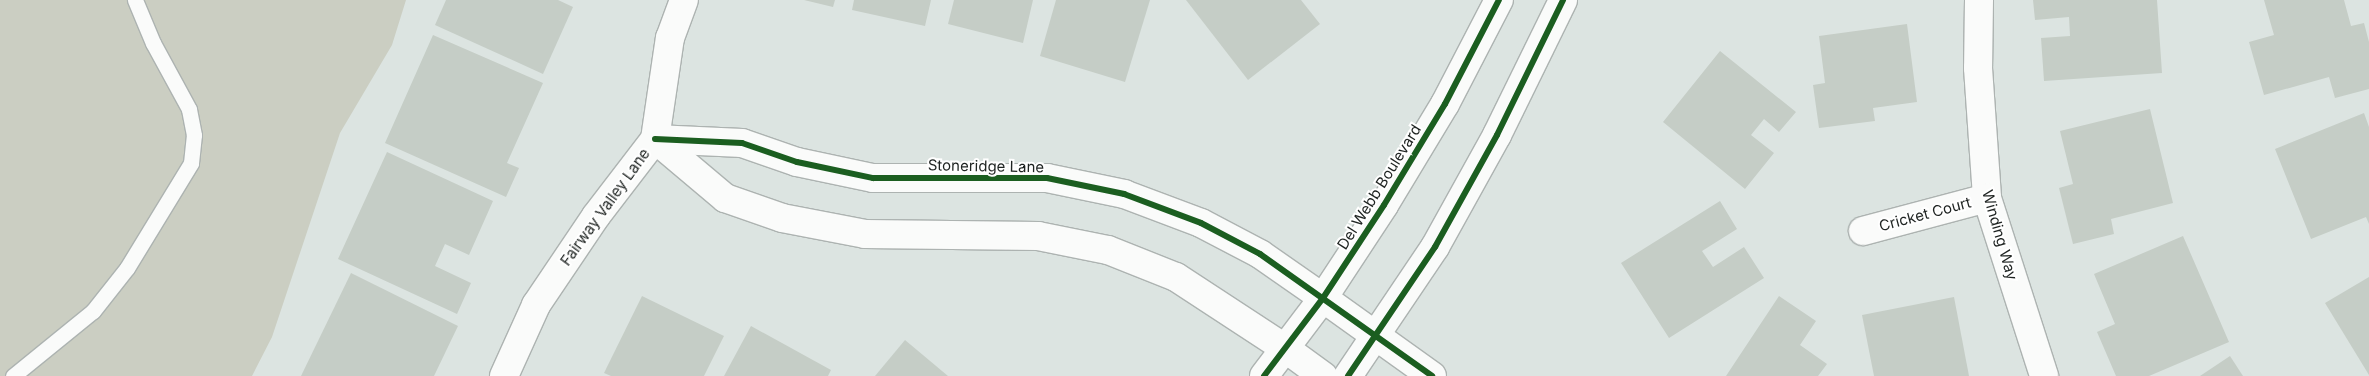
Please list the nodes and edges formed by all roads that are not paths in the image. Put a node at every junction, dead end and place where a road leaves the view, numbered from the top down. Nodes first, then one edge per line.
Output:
1 (135, 0) edge
2 (684, 0) edge
3 (1498, 0) edge
4 (1563, 0) edge
5 (1979, 0) edge
6 (655, 139) junction
7 (1987, 198) junction
8 (1863, 230) dead end
9 (1323, 298) junction
10 (1376, 337) junction
11 (1286, 349) junction
12 (13, 376) edge
13 (504, 376) edge
14 (1264, 376) edge
15 (1323, 376) edge
16 (1348, 376) edge
17 (1432, 376) edge
18 (2044, 376) edge

1 - 12 lane
2 - 6 street, Fairway Valley Lane
3 - 9 street, Del Webb Boulevard
4 - 10 street
5 - 7 street, Winding Way
6 - 9 street, Stoneridge Lane
6 - 11 street
6 - 13 street, Fairway Valley Lane
7 - 8 street, Cricket Court
7 - 18 street, Winding Way
9 - 10 street, Stoneridge Lane
9 - 11 street, Del Webb Boulevard
10 - 16 street
10 - 17 street, Stoneridge Lane
11 - 14 street, Del Webb Boulevard
11 - 15 street

